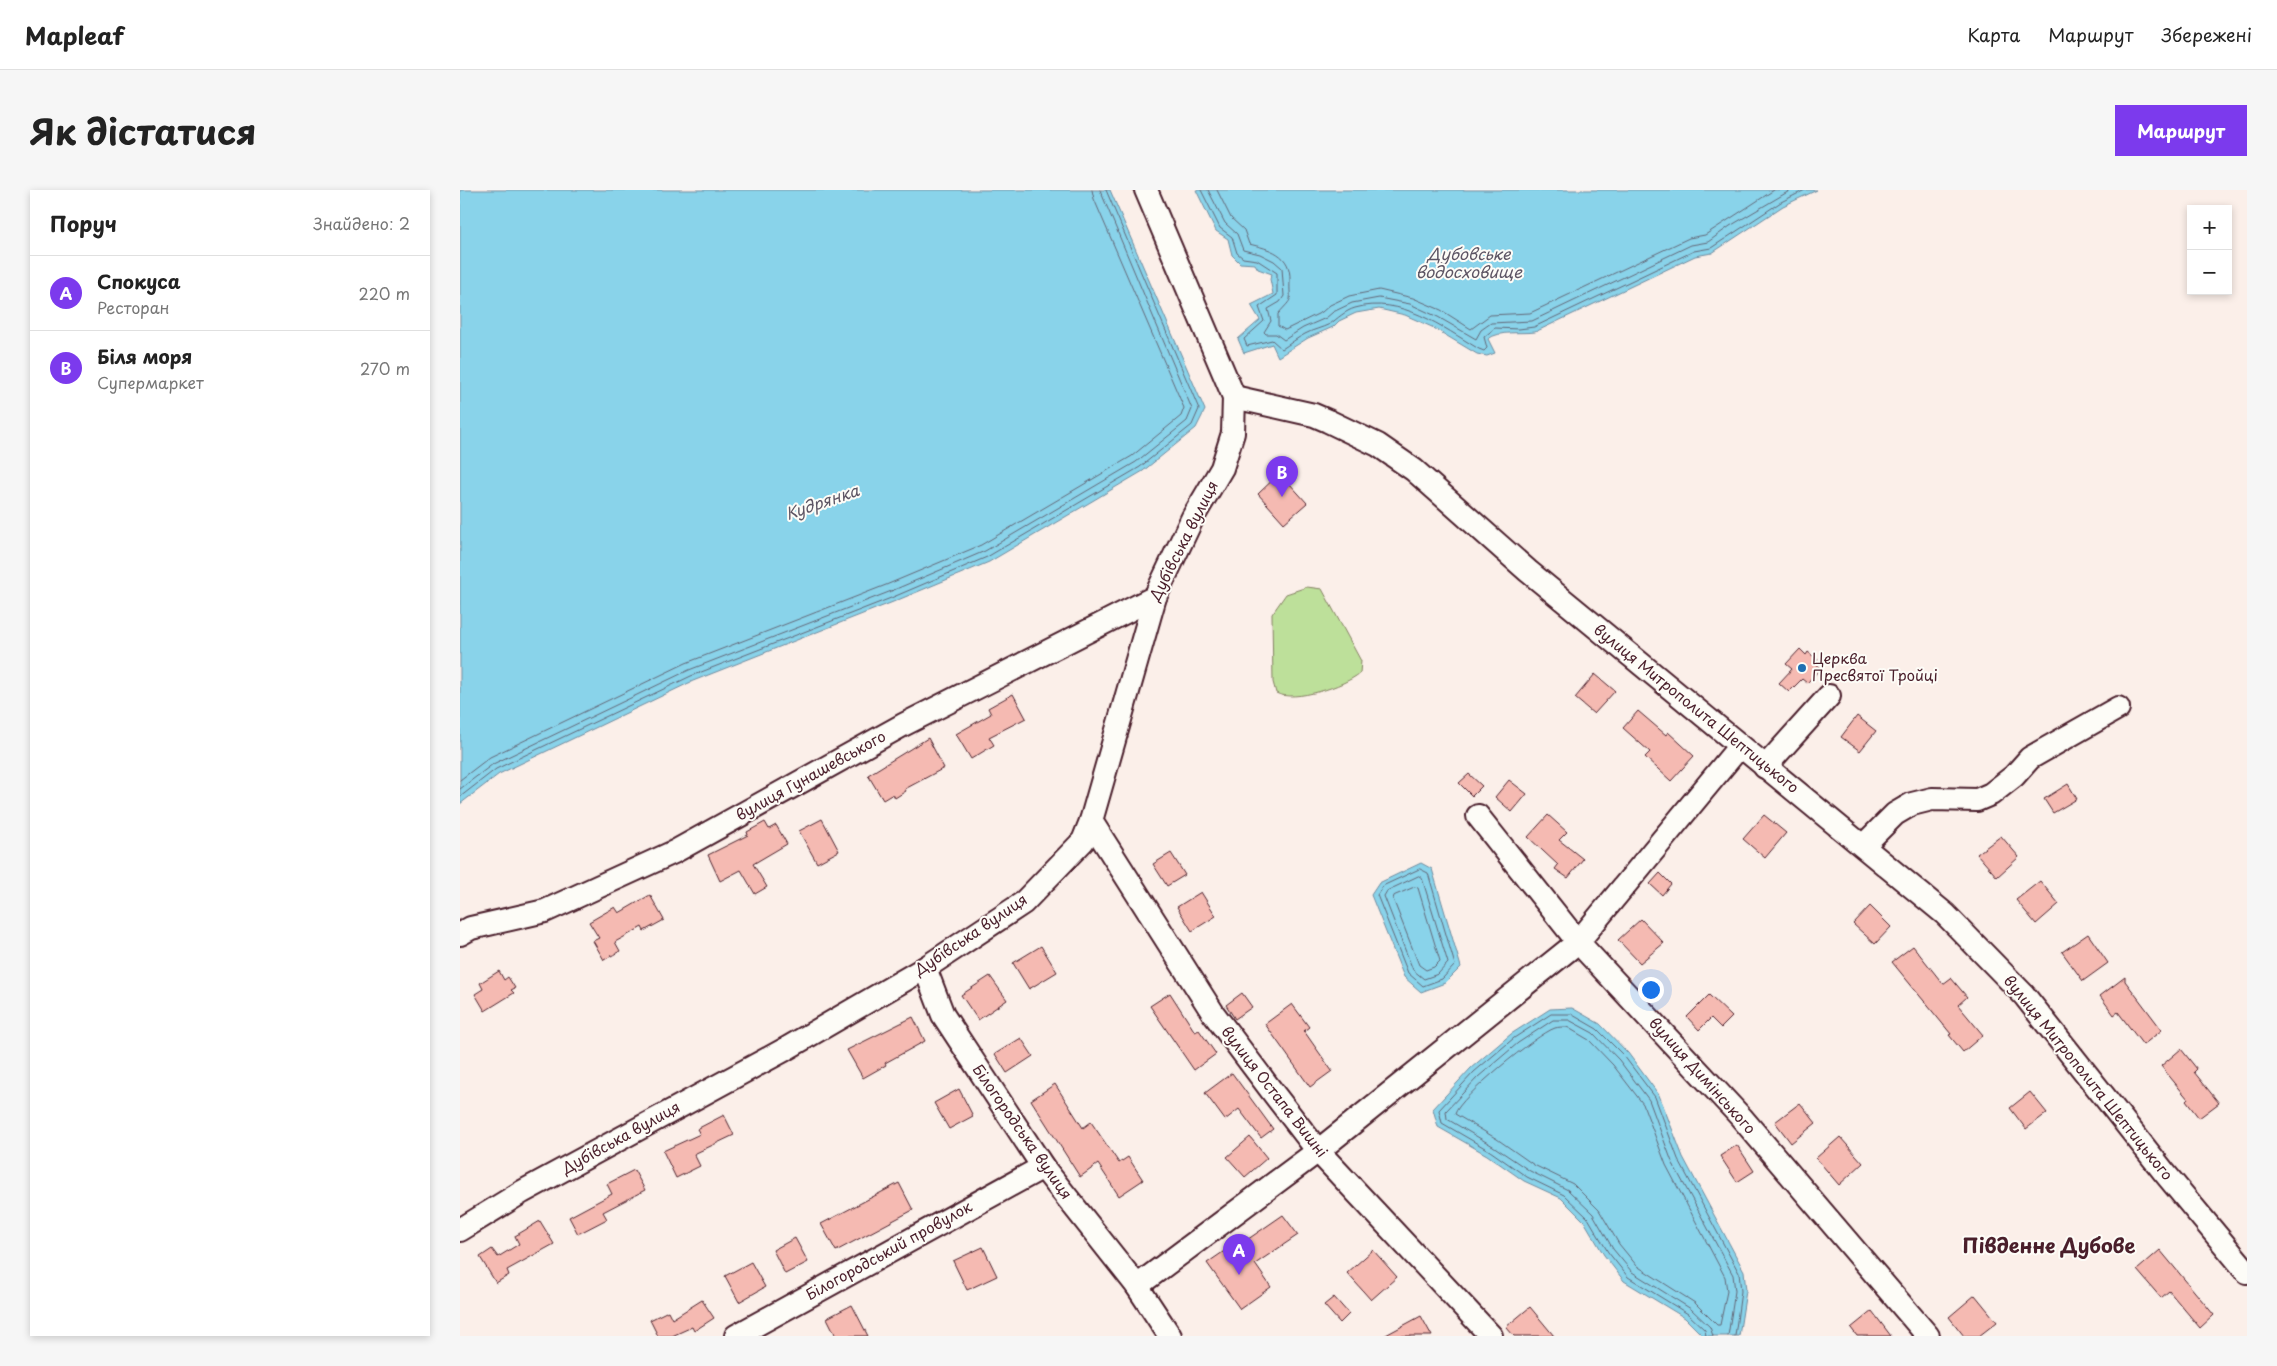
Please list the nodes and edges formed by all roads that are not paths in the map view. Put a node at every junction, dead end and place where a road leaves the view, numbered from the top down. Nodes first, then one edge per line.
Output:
1 (1146, 190) edge
2 (1234, 397) junction
3 (1155, 597) junction
4 (1829, 696) dead end
5 (2118, 708) dead end
6 (1739, 747) junction
7 (1765, 767) junction
8 (1478, 816) dead end
9 (1091, 822) junction
10 (1862, 846) junction
11 (460, 934) edge
12 (1578, 942) junction
13 (925, 968) junction
14 (1318, 1151) junction
15 (1043, 1167) junction
16 (460, 1230) edge
17 (2247, 1272) edge
18 (1137, 1286) junction
19 (736, 1336) edge
20 (1170, 1336) edge
21 (1490, 1336) edge
22 (1928, 1336) edge

1 - 2 street
2 - 3 street, Дубівська вулиця
2 - 6 street, вулиця Митрополита Шептицького
3 - 9 street, Дубівська вулиця
3 - 11 street, вулиця Гунашевського
4 - 7 street
5 - 10 street
6 - 7 street, вулиця Митрополита Шептицького
6 - 12 street
7 - 10 street, вулиця Митрополита Шептицького
8 - 12 street, вулиця Димінського
9 - 13 street, Дубівська вулиця
9 - 14 street, вулиця Остапа Вишні
10 - 17 street, вулиця Митрополита Шептицького
12 - 14 street
12 - 22 street, вулиця Димінського
13 - 15 street, Білогородська вулиця
13 - 16 street, Дубівська вулиця
14 - 18 street
14 - 21 street, вулиця Остапа Вишні
15 - 18 street, Білогородська вулиця
15 - 19 street, Білогородський провулок
18 - 20 street, Білогородська вулиця

